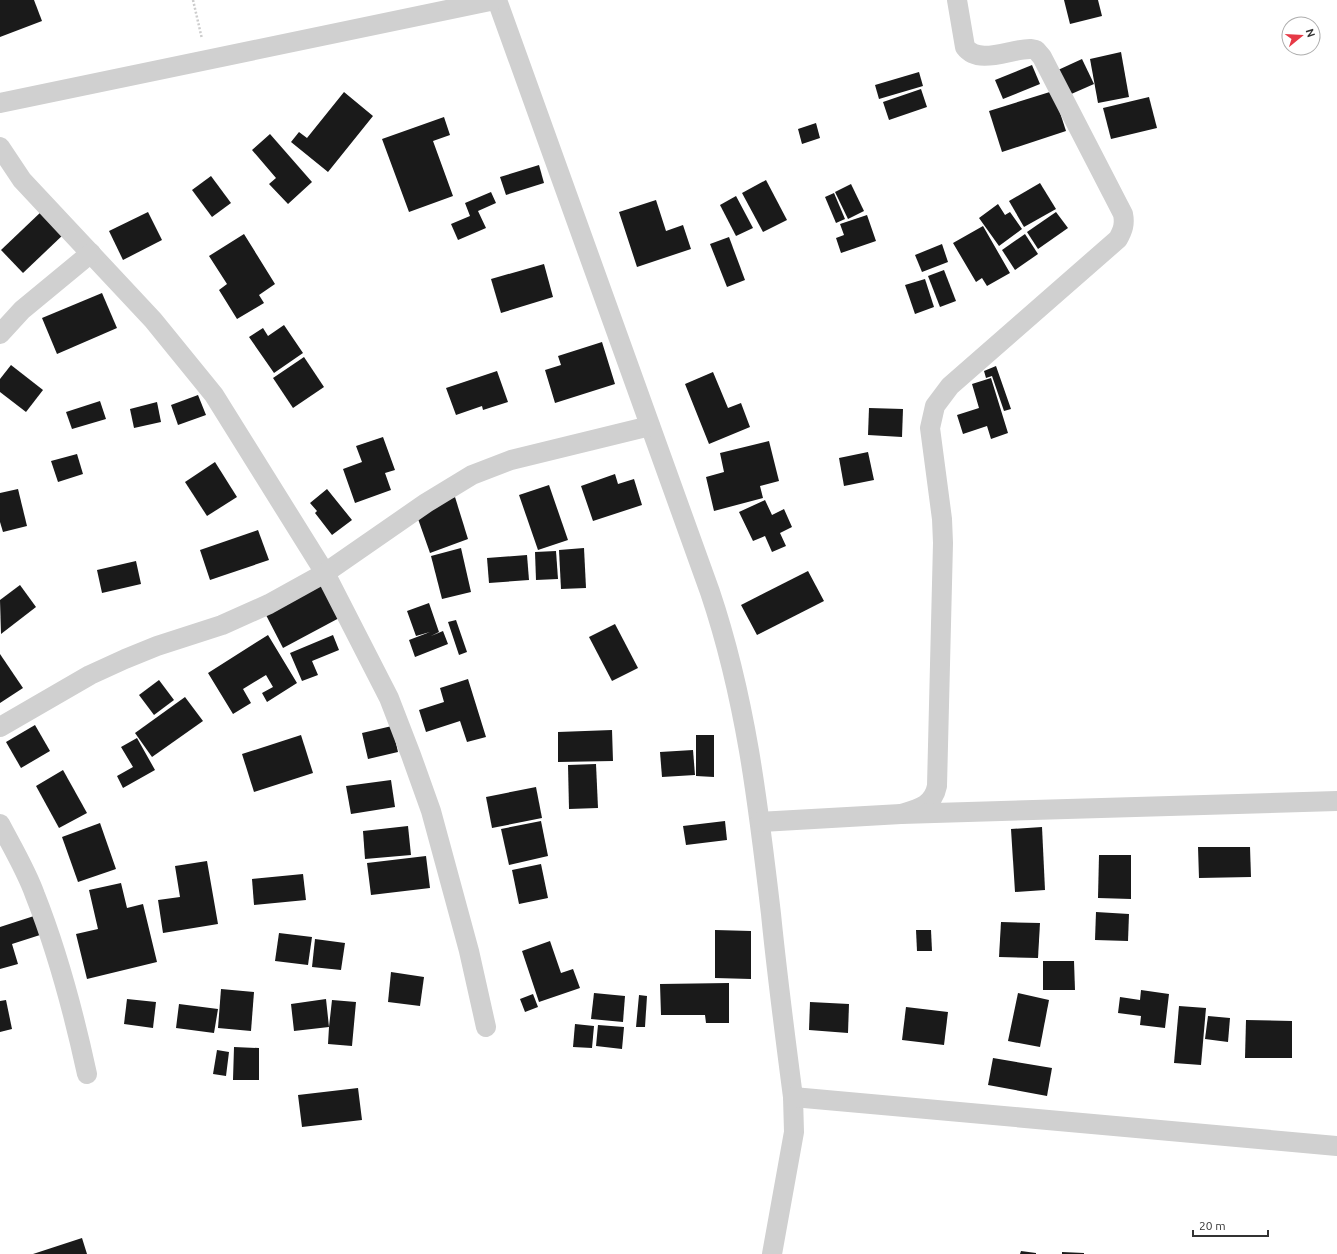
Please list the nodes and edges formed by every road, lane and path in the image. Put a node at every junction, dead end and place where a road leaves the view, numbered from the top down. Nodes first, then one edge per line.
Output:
1 (193, 0) edge
2 (496, 0) edge
3 (957, 0) edge
4 (207, 60) junction
5 (0, 103) edge
6 (0, 147) edge
7 (91, 253) junction
8 (0, 334) edge
9 (650, 426) junction
10 (325, 573) junction
11 (0, 727) edge
12 (1337, 800) edge
13 (901, 814) junction
14 (760, 822) junction
15 (0, 824) edge
16 (486, 1027) dead end
17 (87, 1074) dead end
18 (793, 1097) junction
19 (1337, 1146) edge
20 (772, 1254) edge

1 - 4 path
2 - 4 street
2 - 9 street
3 - 13 street
4 - 5 street
6 - 7 street
7 - 8 street
7 - 10 street
9 - 10 street
9 - 14 street
10 - 11 street
10 - 16 street
12 - 13 street
13 - 14 street
14 - 18 street
15 - 17 street
18 - 19 street
18 - 20 street

